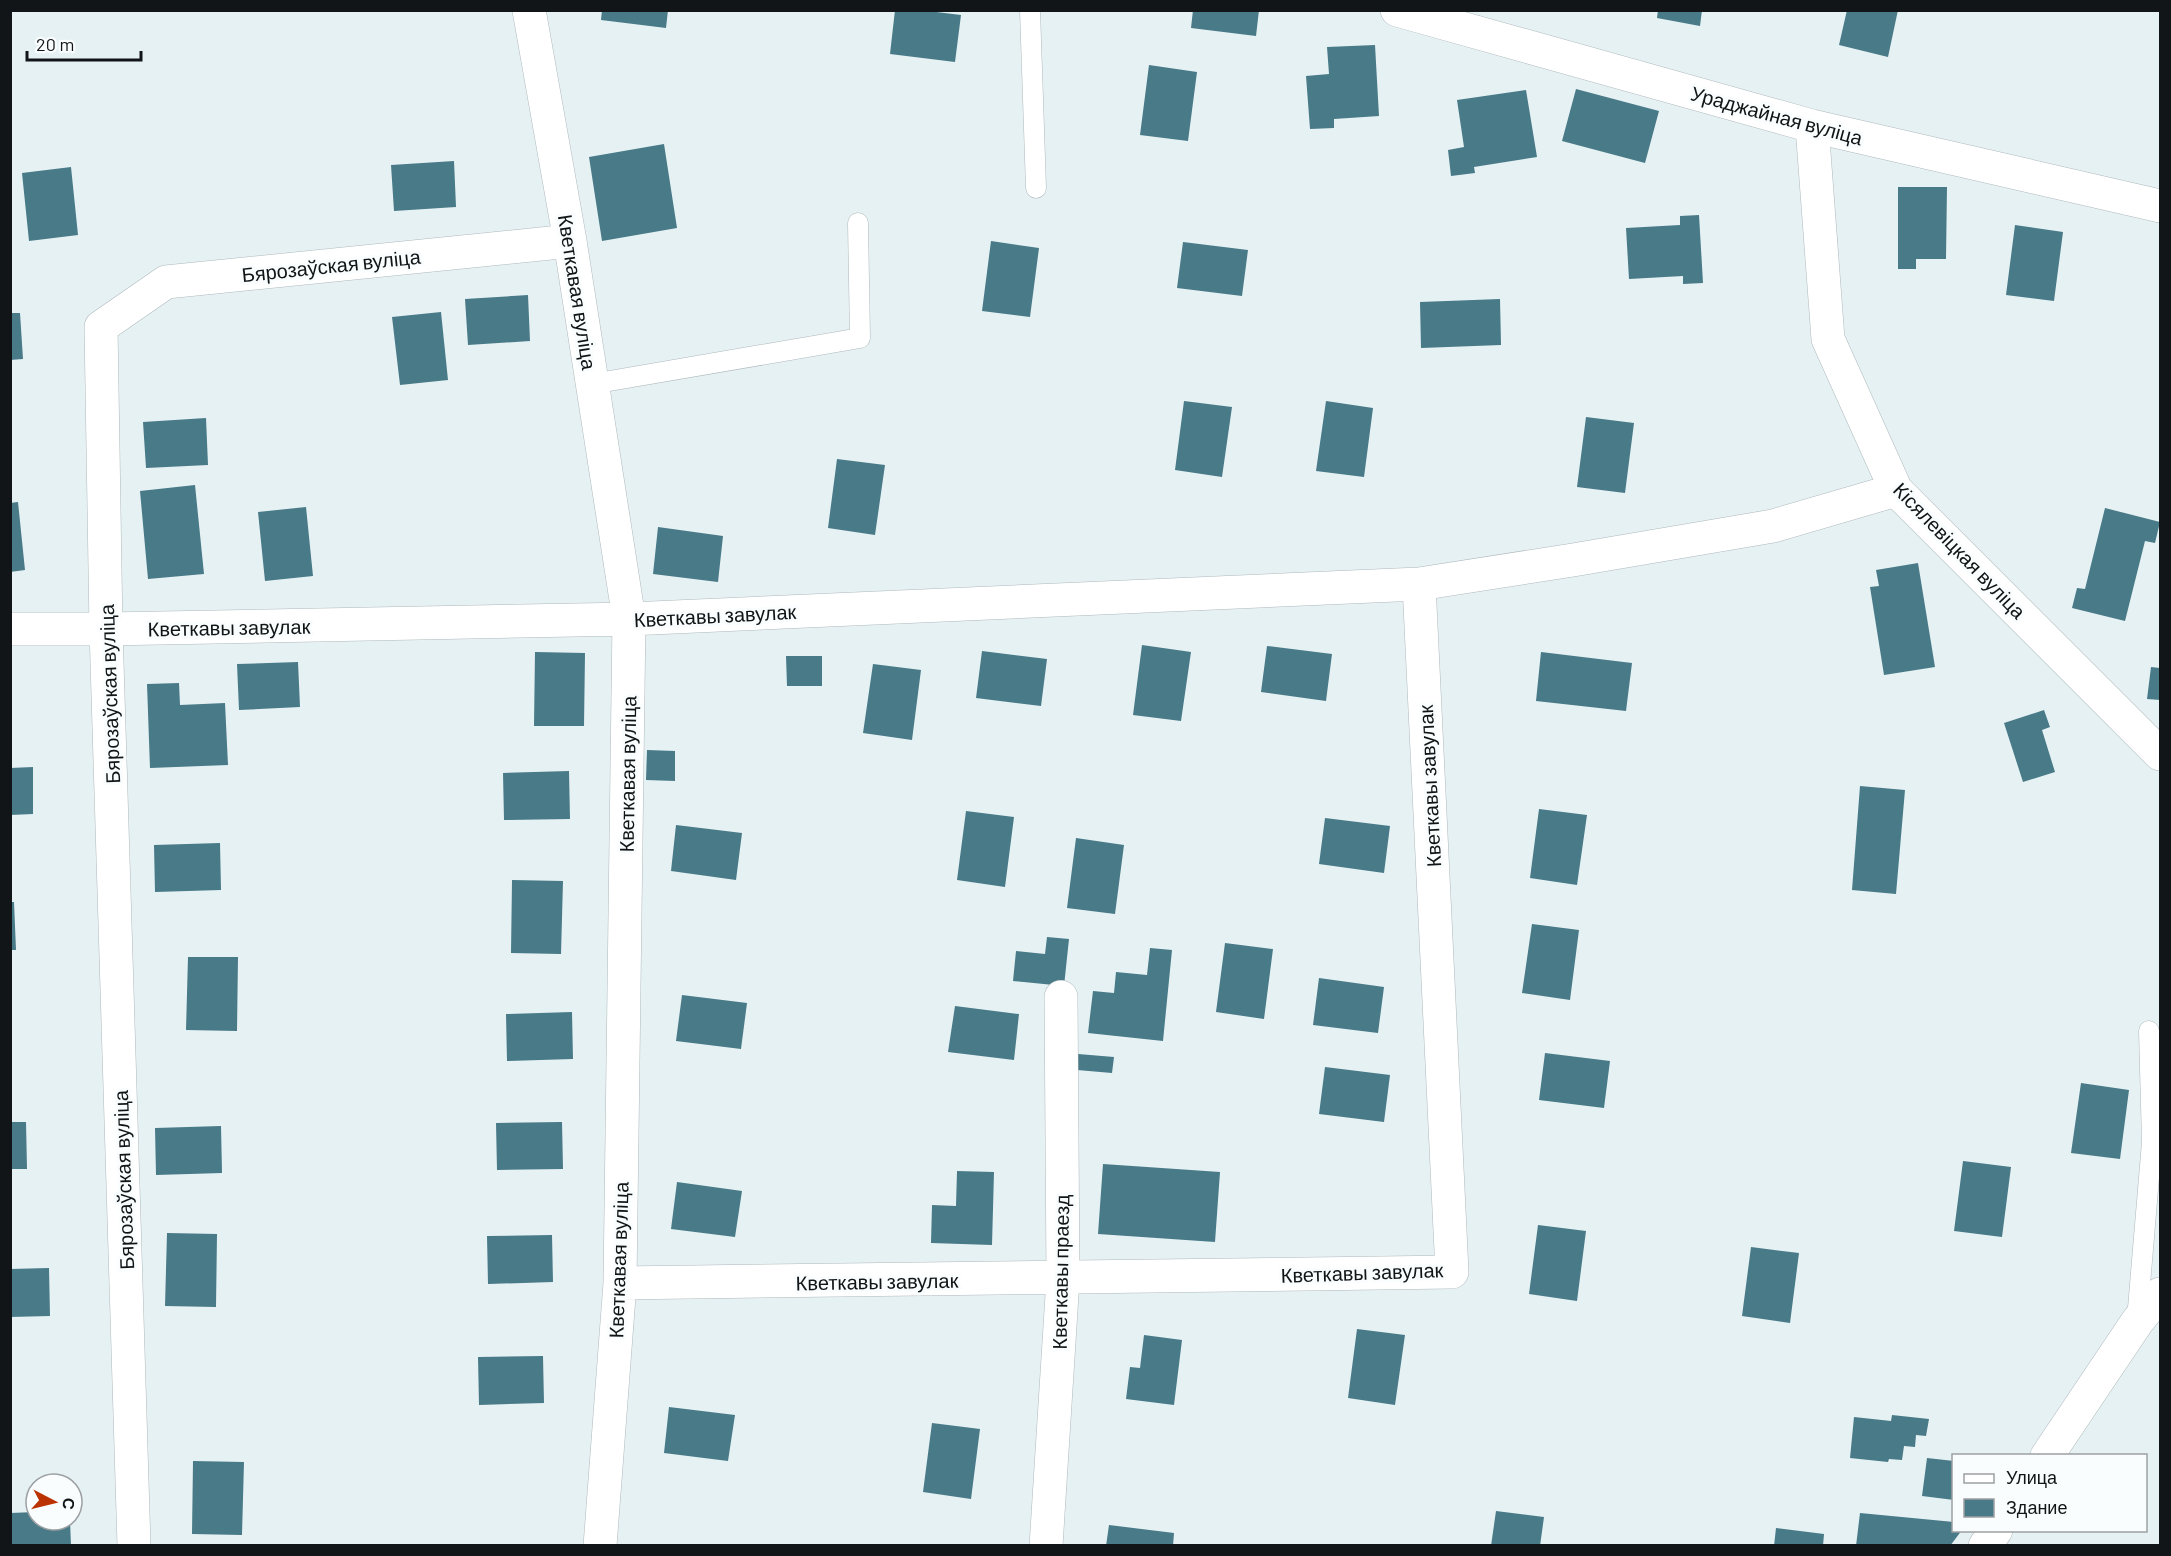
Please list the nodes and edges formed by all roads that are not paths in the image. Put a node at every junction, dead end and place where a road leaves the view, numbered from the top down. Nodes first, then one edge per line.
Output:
1 (529, 10) edge
2 (1030, 10) edge
3 (1397, 10) edge
4 (1812, 126) junction
5 (1035, 188) dead end
6 (2160, 206) edge
7 (858, 223) dead end
8 (570, 241) junction
9 (592, 384) junction
10 (1896, 490) junction
11 (1419, 584) junction
12 (629, 619) junction
13 (10, 629) edge
14 (106, 629) junction
15 (2160, 754) edge
16 (1061, 997) dead end
17 (2149, 1031) dead end
18 (2156, 1142) edge
19 (1063, 1278) junction
20 (620, 1283) junction
21 (2160, 1294) edge
22 (2137, 1322) junction
23 (2048, 1454) edge
24 (1995, 1532) edge
25 (134, 1545) edge
26 (600, 1545) edge
27 (1046, 1545) edge
28 (1986, 1545) edge

1 - 8 street, Кветкавая вуліца
2 - 5 lane
3 - 4 street, Ураджайная вуліца
4 - 6 street, Ураджайная вуліца
4 - 10 street, Кісялевіцкая вуліца
7 - 9 lane
8 - 9 street, Кветкавая вуліца
8 - 14 street, Бярозаўская вуліца
9 - 12 street, Кветкавая вуліца
10 - 11 street, Кветкавы завулак
10 - 15 street, Кісялевіцкая вуліца
11 - 12 street, Кветкавы завулак
11 - 19 street, Кветкавы завулак
12 - 14 street, Кветкавы завулак
12 - 20 street, Кветкавая вуліца
13 - 14 street, Кветкавы завулак
14 - 25 street, Бярозаўская вуліца
16 - 19 street, Кветкавы праезд
17 - 18 lane
18 - 22 lane
19 - 20 street, Кветкавы завулак
19 - 27 street, Кветкавы праезд
20 - 26 street, Кветкавая вуліца
21 - 22 street
22 - 23 street
24 - 28 street

